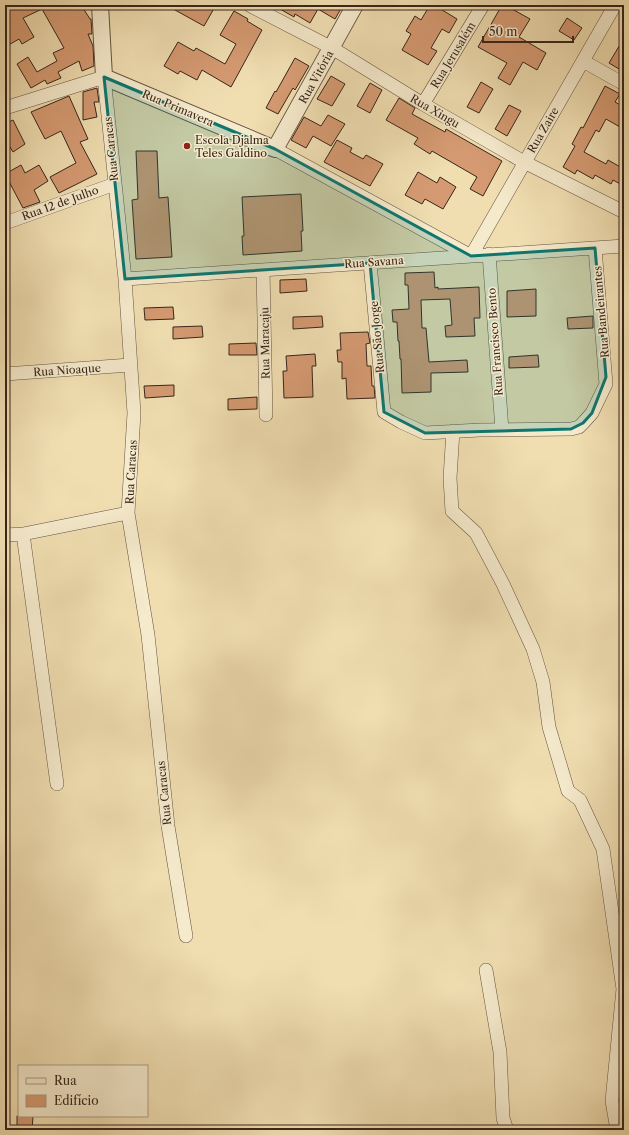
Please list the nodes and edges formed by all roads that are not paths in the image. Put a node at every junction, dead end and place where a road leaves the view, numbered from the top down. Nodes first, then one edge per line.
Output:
1 (100, 5) edge
2 (249, 5) edge
3 (356, 5) edge
4 (483, 5) edge
5 (615, 5) edge
6 (332, 48) junction
7 (583, 61) junction
8 (104, 77) junction
9 (624, 84) edge
10 (423, 104) junction
11 (5, 108) edge
12 (275, 149) junction
13 (524, 162) junction
14 (115, 184) junction
15 (624, 212) edge
16 (5, 223) edge
17 (623, 242) edge
18 (595, 248) junction
19 (489, 254) junction
20 (471, 256) junction
21 (370, 263) junction
22 (263, 270) junction
23 (124, 279) junction
24 (130, 365) junction
25 (5, 374) edge
26 (266, 416) dead end
27 (502, 430) junction
28 (453, 431) junction
29 (128, 514) junction
30 (23, 534) junction
31 (5, 535) edge
32 (57, 784) dead end
33 (186, 936) dead end
34 (486, 970) dead end
35 (506, 1130) edge
36 (617, 1130) edge

1 - 8 street, Rua Caracas
2 - 6 street, Rua Xingu
3 - 6 street, Rua Vitória
4 - 10 street, Rua Jerusalém
5 - 7 street, Rua Zaire
6 - 10 street, Rua Xingu
6 - 12 street, Rua Vitória
7 - 9 street
7 - 13 street, Rua Zaire
8 - 11 street
8 - 12 street, Rua Primavera
8 - 14 street, Rua Caracas
10 - 13 street, Rua Xingu
12 - 20 street, Rua Primavera
13 - 15 street, Rua Xingu
13 - 20 street, Rua Zaire
14 - 16 street, Rua 12 de Julho
14 - 23 street, Rua Caracas
17 - 18 street, Rua Savana
18 - 19 street, Rua Savana
18 - 27 street, Rua Bandeirantes
19 - 20 street, Rua Savana
19 - 27 street, Rua Francisco Bento
20 - 21 street, Rua Savana
21 - 22 street, Rua Savana
21 - 28 street, Rua São Jorge
22 - 23 street, Rua Savana
22 - 26 street, Rua Maracaju
23 - 24 street, Rua Caracas
24 - 25 street, Rua Nioaque
24 - 29 street, Rua Caracas
27 - 28 street
28 - 36 street
29 - 30 street
29 - 33 street, Rua Caracas
30 - 31 street
30 - 32 street
34 - 35 street

